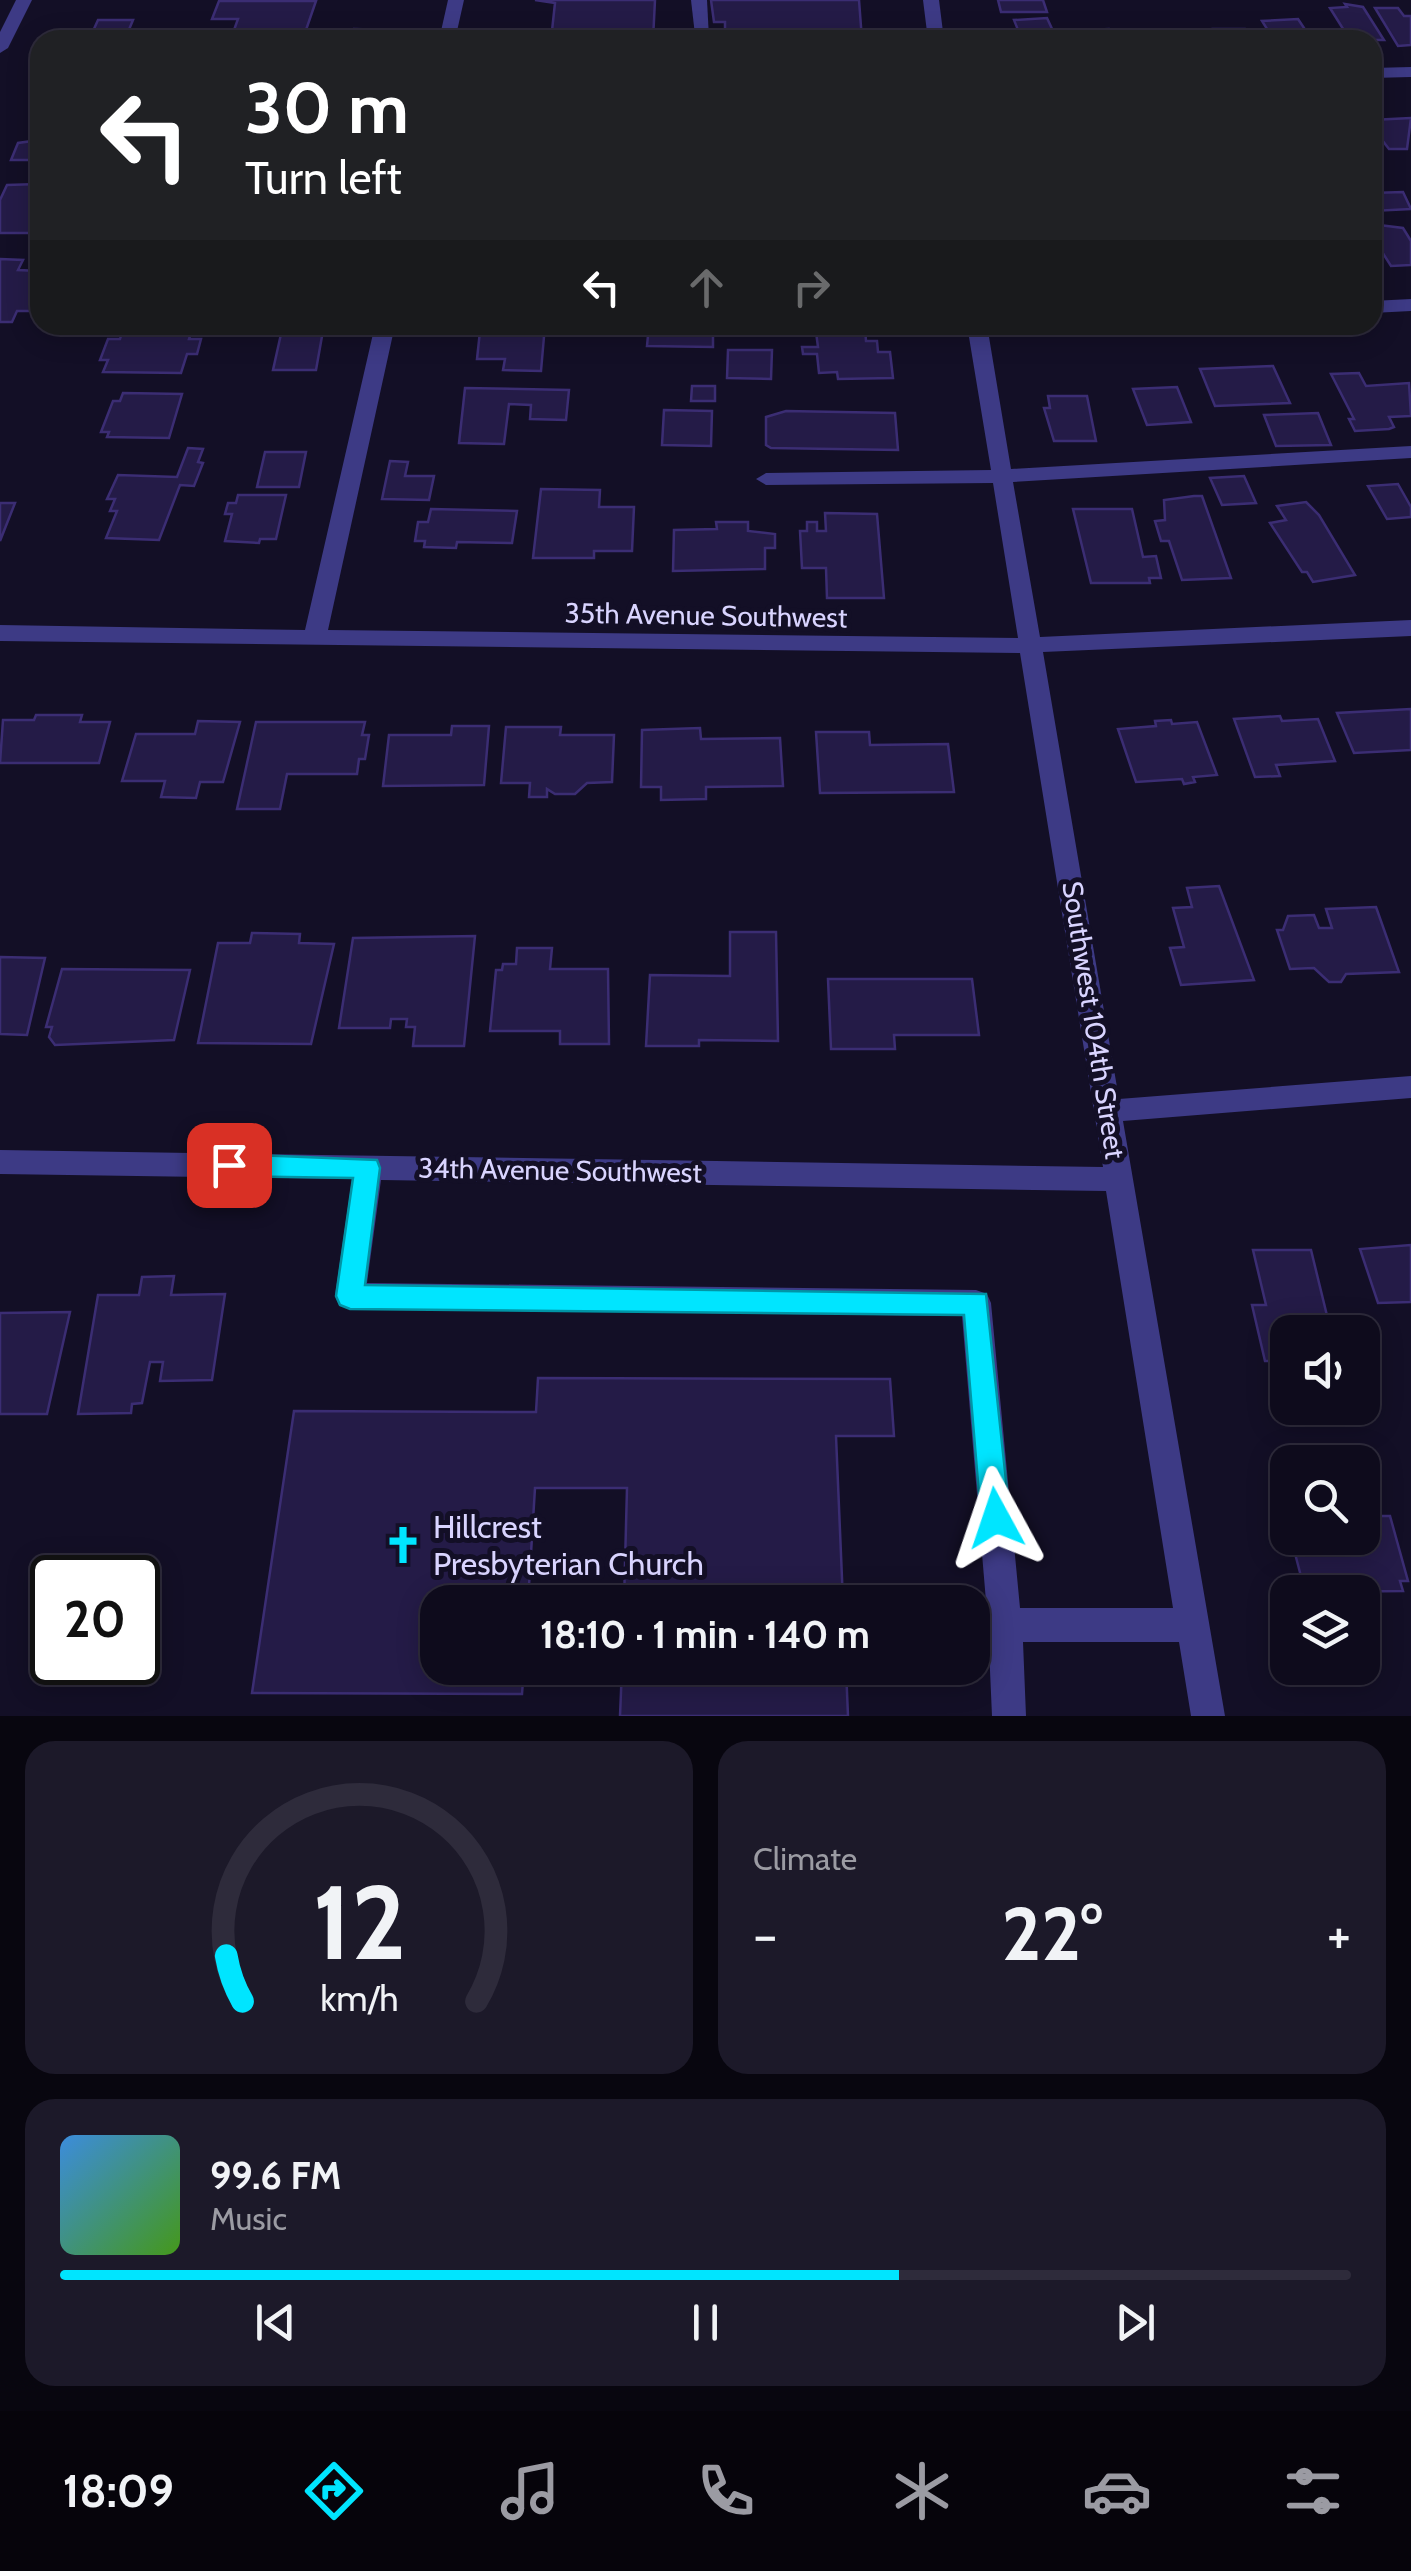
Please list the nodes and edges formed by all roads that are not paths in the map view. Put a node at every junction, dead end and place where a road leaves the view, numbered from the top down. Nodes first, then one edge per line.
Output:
1 (24, 0) edge
2 (456, 0) edge
3 (699, 0) edge
4 (931, 0) edge
5 (449, 30) edge
6 (703, 30) edge
7 (935, 30) edge
8 (0, 48) edge
9 (1411, 72) edge
10 (1382, 73) edge
11 (1411, 305) edge
12 (1382, 306) edge
13 (383, 335) edge
14 (979, 335) edge
15 (1411, 452) edge
16 (1000, 476) junction
17 (766, 479) dead end
18 (1411, 628) edge
19 (0, 633) edge
20 (316, 637) junction
21 (1033, 647) junction
22 (1411, 1086) edge
23 (1109, 1112) junction
24 (0, 1162) edge
25 (368, 1168) junction
26 (1120, 1179) junction
27 (1005, 1625) junction
28 (1193, 1625) junction
29 (1009, 1716) edge
30 (1208, 1716) edge

1 - 8 street
2 - 5 street
3 - 6 street
4 - 7 street
9 - 10 street
11 - 12 street
13 - 20 street
14 - 16 street, Southwest 104th Street
15 - 16 street
16 - 17 street
16 - 21 street, Southwest 104th Street
18 - 21 street, 35th Avenue Southwest
19 - 20 street, 35th Avenue Southwest
20 - 21 street, 35th Avenue Southwest
21 - 23 street, Southwest 104th Street
22 - 23 street
23 - 26 street, Southwest 104th Street
24 - 25 street, 34th Avenue Southwest
25 - 26 street, 34th Avenue Southwest
25 - 27 street
26 - 28 street, Southwest 104th Street
27 - 28 street
27 - 29 street
28 - 30 street, Southwest 104th Street

